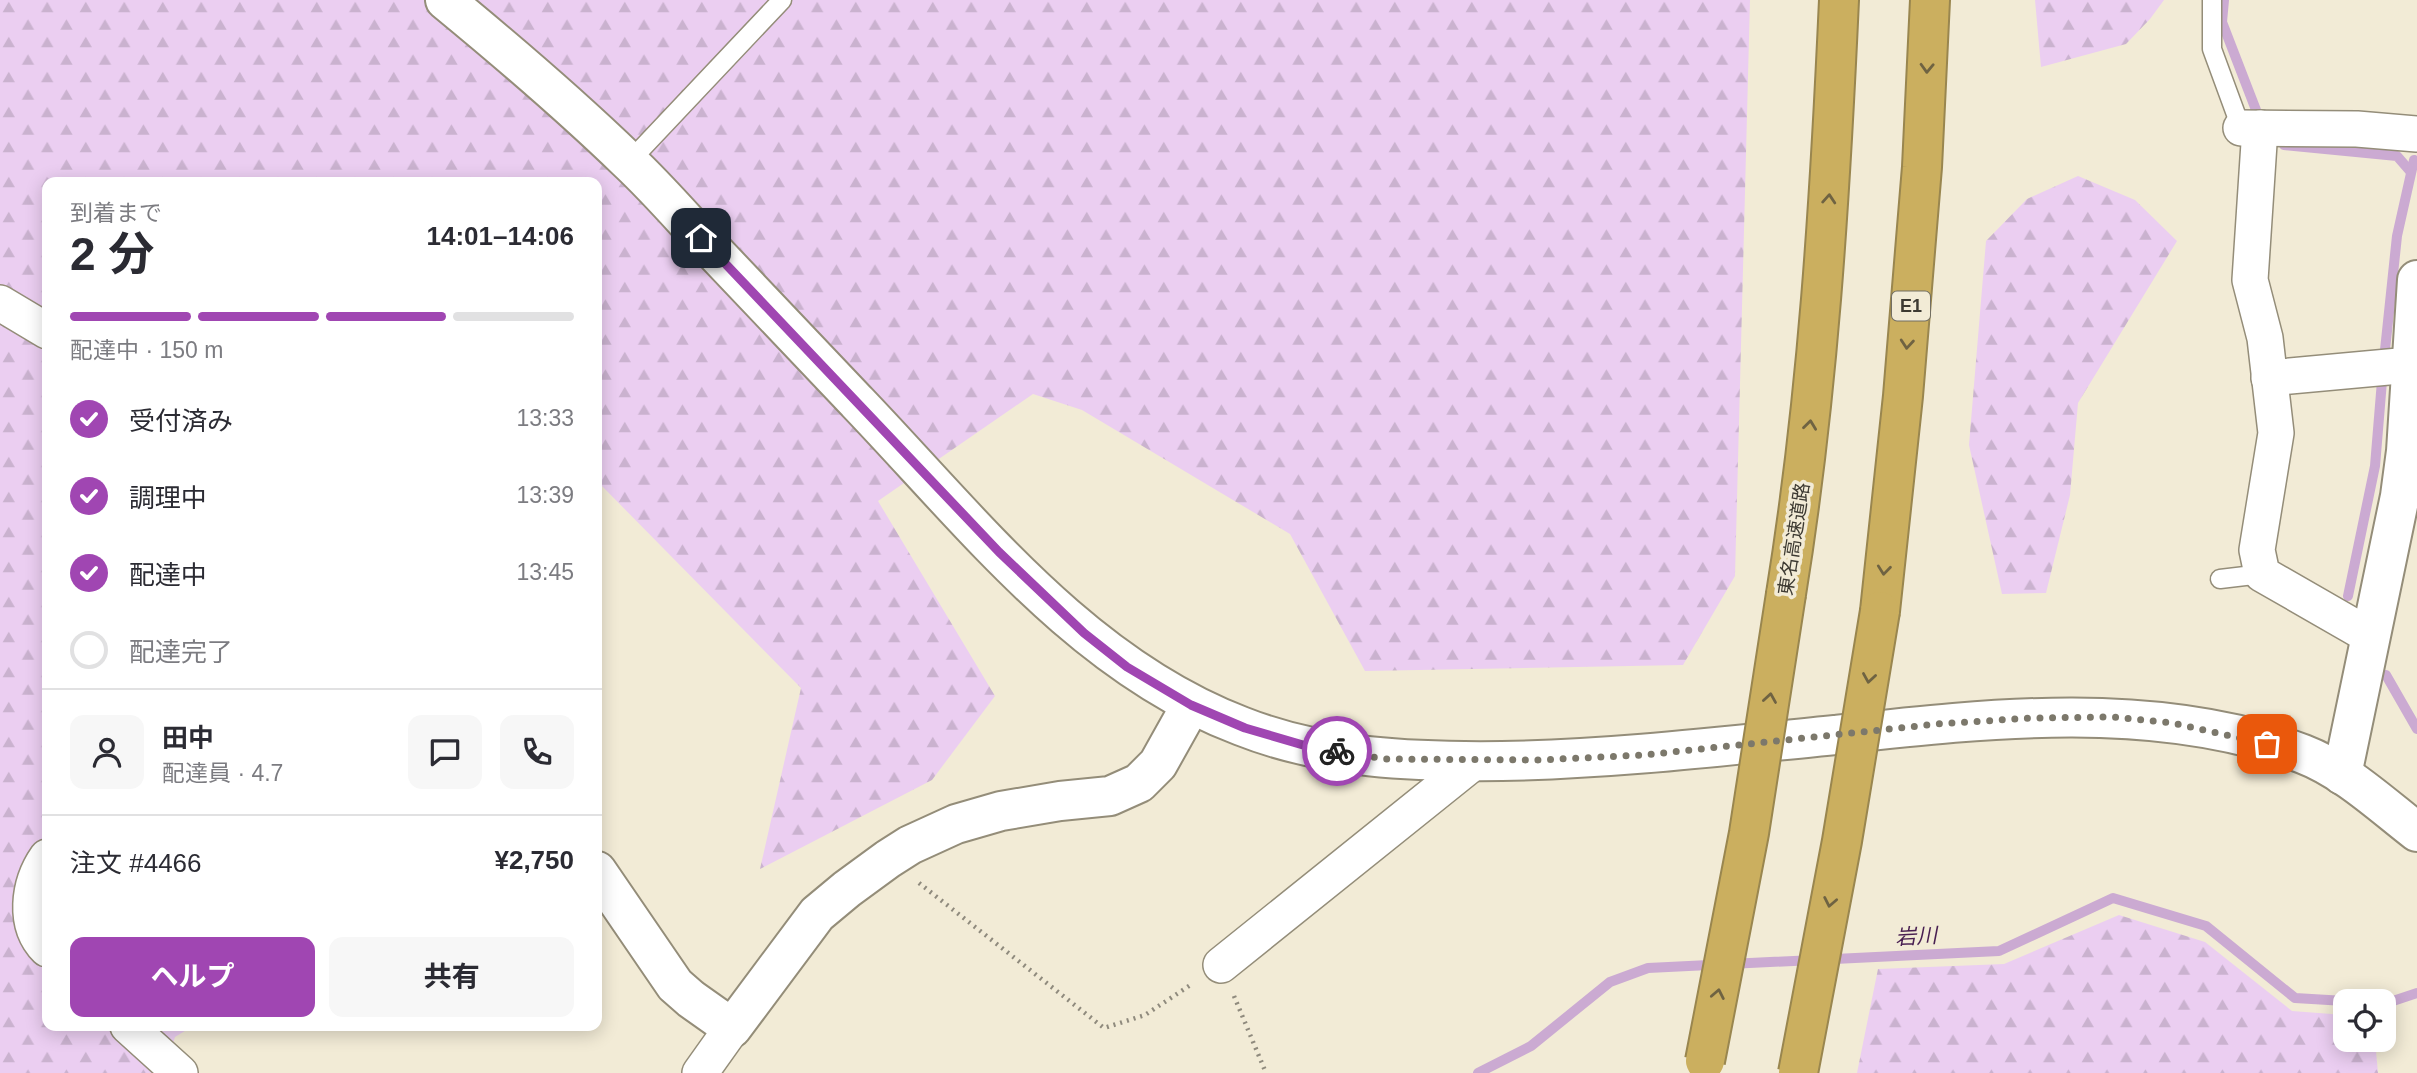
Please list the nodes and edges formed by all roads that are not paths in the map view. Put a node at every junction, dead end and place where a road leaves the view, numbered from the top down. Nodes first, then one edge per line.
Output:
1 (445, 0) edge
2 (782, 0) edge
3 (1839, 0) edge
4 (1930, 0) edge
5 (2212, 0) edge
6 (2251, 128) junction
7 (2417, 134) edge
8 (629, 162) junction
9 (2417, 280) edge
10 (0, 303) edge
11 (42, 328) edge
12 (2410, 365) junction
13 (2269, 378) junction
14 (2262, 574) junction
15 (2220, 579) dead end
16 (2370, 636) junction
17 (1191, 705) junction
18 (1475, 761) junction
19 (2342, 775) junction
20 (2417, 832) edge
21 (42, 864) edge
22 (602, 877) edge
23 (42, 944) edge
24 (1221, 965) road end
25 (732, 1028) junction
26 (134, 1031) edge
27 (1703, 1067) edge
28 (180, 1073) edge
29 (701, 1073) edge
30 (1798, 1073) edge

1 - 8 street
2 - 8 lane
27 -> 3 highway, 東名高速道路, bridge
4 -> 30 highway, E1, bridge
5 - 6 lane
6 - 7 street
6 - 13 street
8 - 17 street
9 - 12 street
10 - 11 street
12 - 13 street
12 - 16 street
13 - 14 street
14 - 15 lane
14 - 16 street
16 - 19 street
17 - 18 street
17 - 25 street
18 - 19 street
18 - 24 street
19 - 20 street
21 - 23 street
22 - 25 street
25 - 29 street
26 - 28 street

